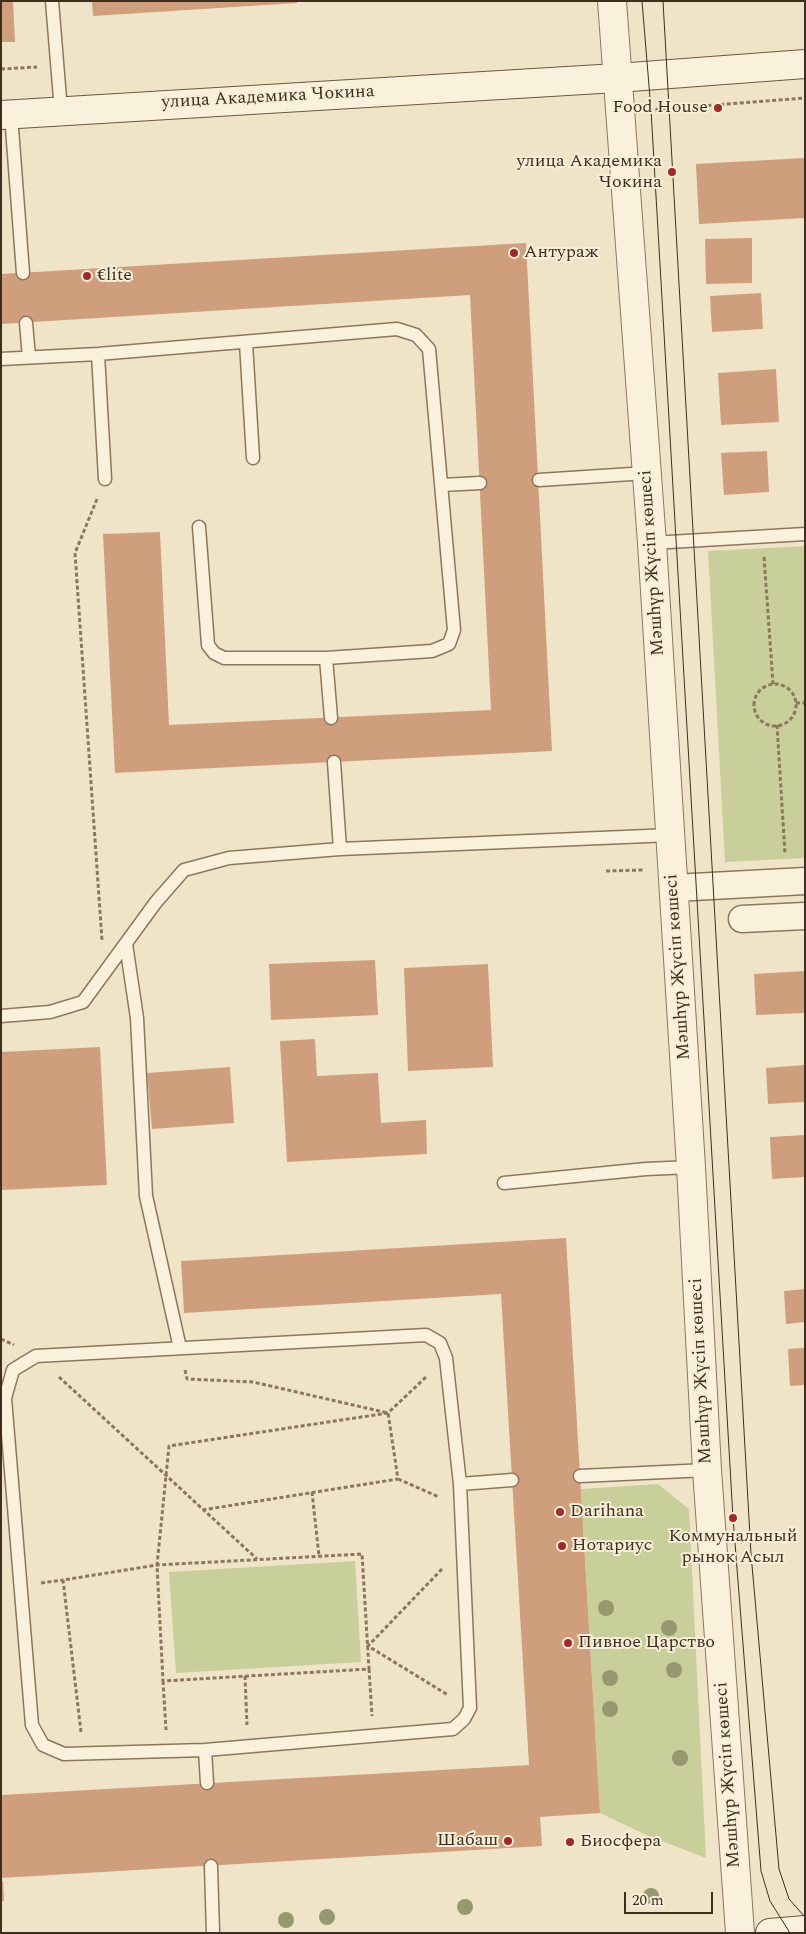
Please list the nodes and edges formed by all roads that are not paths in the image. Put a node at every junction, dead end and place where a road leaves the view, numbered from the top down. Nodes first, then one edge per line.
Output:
1 (52, 1) edge
2 (612, 1) edge
3 (805, 64) edge
4 (617, 78) junction
5 (61, 111) junction
6 (6, 115) edge
7 (23, 273) dead end
8 (26, 323) dead end
9 (246, 342) junction
10 (98, 354) junction
11 (29, 357) junction
12 (1, 359) edge
13 (253, 458) dead end
14 (647, 474) junction
15 (105, 479) road end
16 (539, 480) dead end
17 (480, 483) dead end
18 (442, 485) junction
19 (199, 527) dead end
20 (805, 534) edge
21 (652, 543) junction
22 (326, 658) junction
23 (331, 718) dead end
24 (334, 762) dead end
25 (670, 835) junction
26 (340, 849) junction
27 (805, 881) edge
28 (674, 888) junction
29 (805, 916) edge
30 (742, 919) dead end
31 (126, 944) junction
32 (1, 1016) edge
33 (691, 1166) junction
34 (504, 1183) dead end
35 (180, 1348) junction
36 (707, 1470) junction
37 (580, 1476) dead end
38 (512, 1480) dead end
39 (460, 1484) junction
40 (205, 1750) junction
41 (207, 1783) dead end
42 (210, 1866) dead end
43 (805, 1930) edge
44 (213, 1933) edge
45 (740, 1933) edge
46 (770, 1933) edge

1 - 5 lane
2 - 4 street, Мәшһүр Жүсіп көшесі
3 - 4 street, улица Академика Чокина
4 - 5 street, улица Академика Чокина
4 - 14 street, Мәшһүр Жүсіп көшесі
5 - 6 street, улица Академика Чокина
6 - 7 lane
8 - 11 lane
9 - 10 lane
9 - 13 lane
9 - 18 lane
10 - 11 lane
10 - 15 lane
11 - 12 lane
14 - 16 lane
14 - 21 street, Мәшһүр Жүсіп көшесі
17 - 18 lane
18 - 22 lane
19 - 22 lane
20 - 21 lane
21 - 25 street, Мәшһүр Жүсіп көшесі
22 - 23 lane
24 - 26 lane
25 - 26 lane
25 - 28 street, Мәшһүр Жүсіп көшесі
26 - 31 lane
27 - 28 street
28 - 33 street, Мәшһүр Жүсіп көшесі
29 - 30 street
31 - 32 lane
31 - 35 lane
33 - 34 lane
33 - 36 street, Мәшһүр Жүсіп көшесі
35 - 39 lane
35 - 40 lane
36 - 37 lane
36 - 45 street, Мәшһүр Жүсіп көшесі
38 - 39 lane
39 - 40 lane
40 - 41 lane
42 - 44 lane
43 - 46 street

